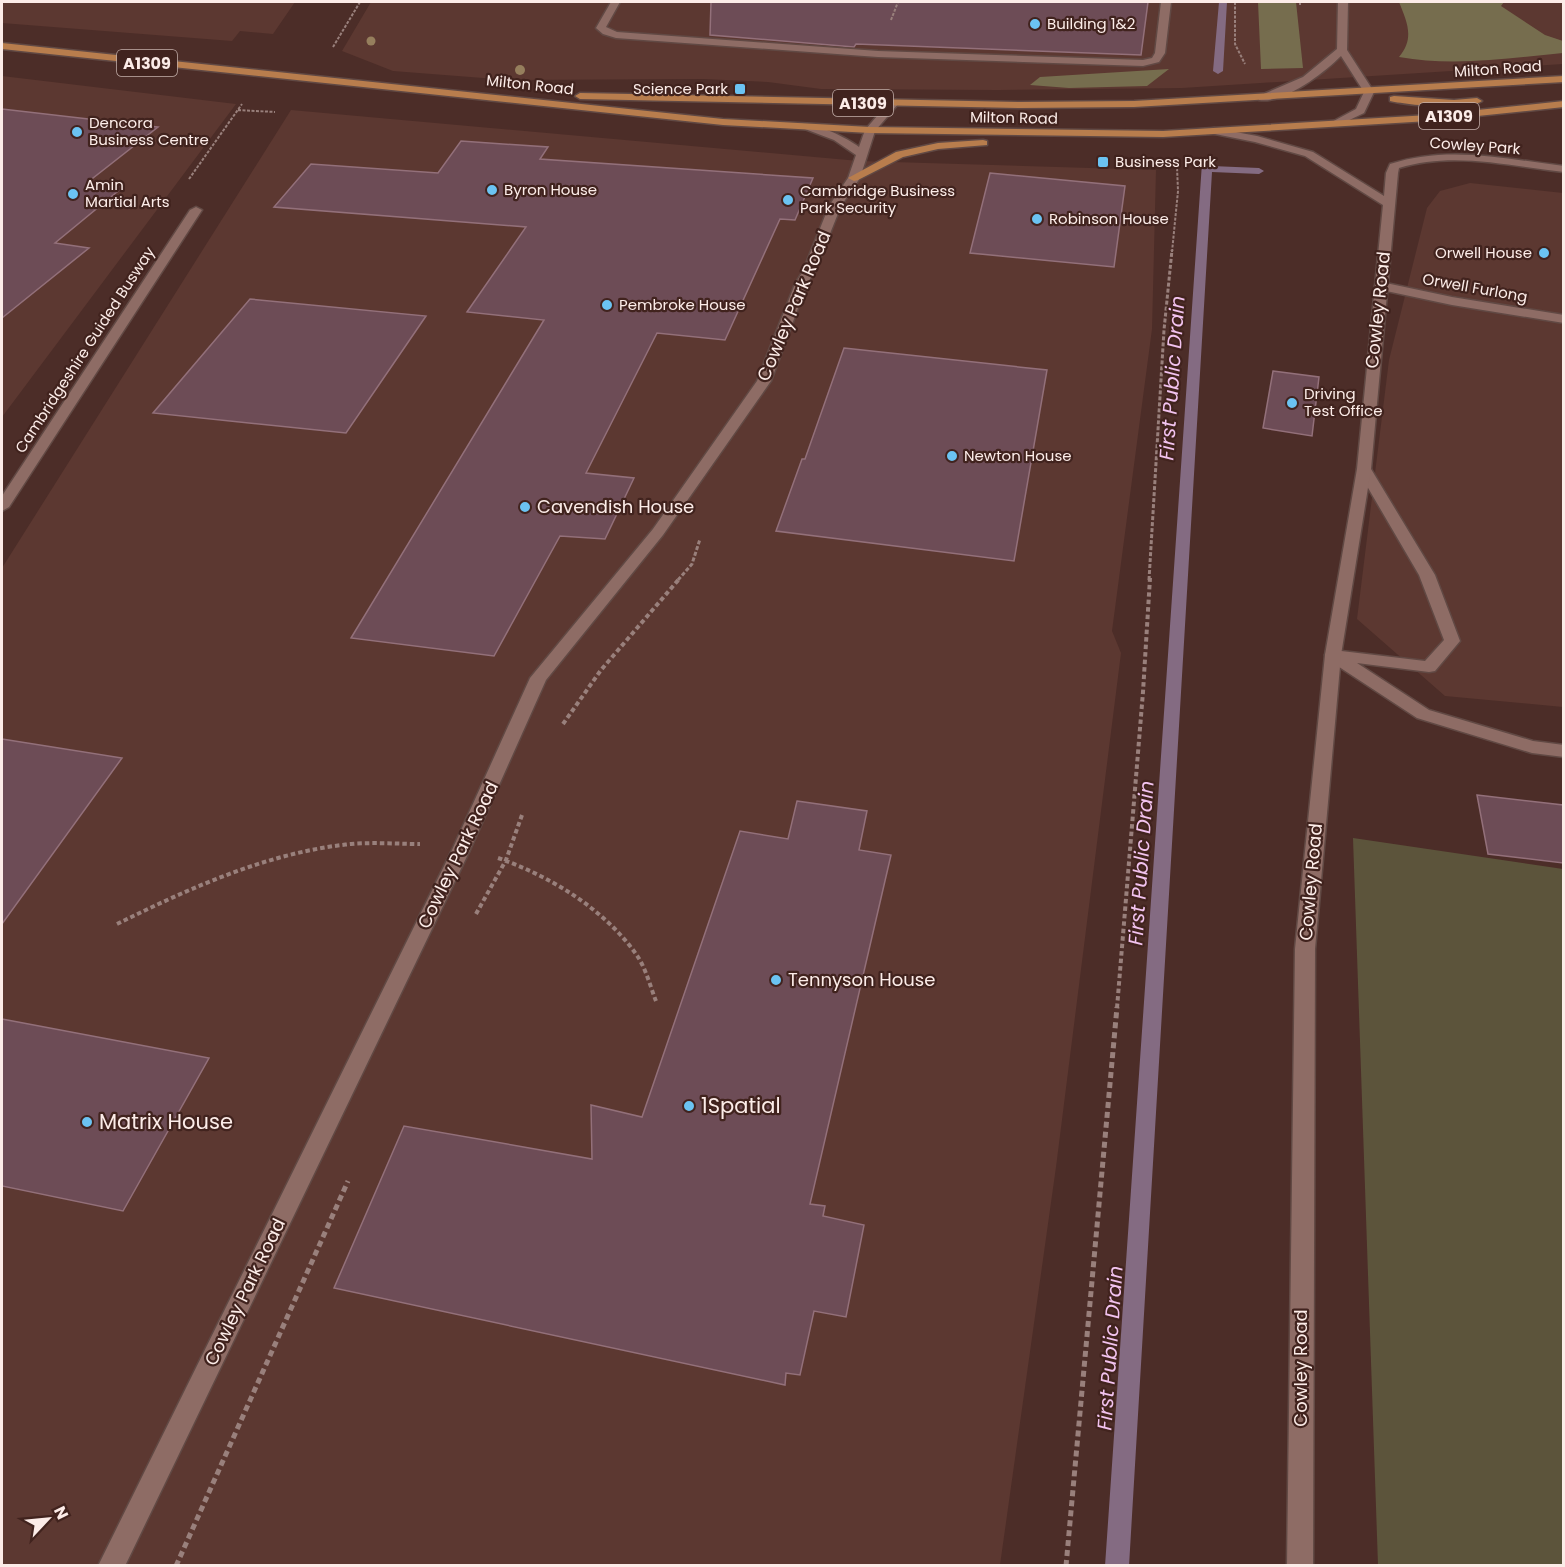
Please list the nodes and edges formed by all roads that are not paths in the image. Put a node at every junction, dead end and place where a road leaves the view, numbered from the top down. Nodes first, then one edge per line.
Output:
1 (615, 2) edge
2 (1166, 2) edge
3 (1343, 2) edge
4 (2, 46) edge
5 (1342, 50) junction
6 (1563, 79) edge
7 (1369, 92) junction
8 (464, 93) junction
9 (1563, 95) edge
10 (642, 97) junction
11 (1263, 98) junction
12 (894, 104) junction
13 (1563, 104) edge
14 (786, 112) dead end
15 (845, 117) dead end
16 (1335, 123) junction
17 (802, 126) junction
18 (870, 130) junction
19 (1214, 131) junction
20 (1108, 135) junction
21 (862, 154) junction
22 (1563, 169) edge
23 (1392, 173) joint
24 (855, 178) junction
25 (1388, 203) junction
26 (196, 210) dead end
27 (1381, 286) junction
28 (1563, 319) edge
29 (1364, 469) junction
30 (2, 507) edge
31 (1333, 655) junction
32 (1563, 751) edge
33 (111, 1566) edge
34 (1300, 1566) edge

1 - 2 street
3 - 5 street
4 - 8 main road, Milton Road / A1309
5 - 7 street
5 - 11 street
6 - 7 main road, Milton Road / A1309
7 - 9 main road, A1309
7 - 11 main road, Milton Road / A1309
7 - 16 street
8 - 10 main road, Milton Road / A1309
8 - 17 main road, Milton Road / A1309
10 - 12 main road, Milton Road / A1309
10 - 14 main road, A1309
11 - 12 main road, Milton Road / A1309
12 - 18 street, A1309
13 - 16 main road, Milton Road / A1309
15 - 18 main road, A1309
16 - 19 main road, Milton Road / A1309
17 - 18 main road, Milton Road / A1309
17 - 21 street, A1309
18 - 20 main road, Milton Road / A1309
18 - 21 street, A1309
19 - 20 main road, Milton Road / A1309
19 - 25 street
20 - 24 main road, A1309
21 - 24 street, A1309
22 - 23 street, Cowley Park
23 - 25 street, Cowley Road
24 - 33 street, Cowley Park Road
25 - 27 street, Cowley Road
26 - 30 street, Cambridgeshire Guided Busway
27 - 28 street, Orwell Furlong
27 - 29 street, Cowley Road
29 - 31 street, Cowley Road
29 - 31 street
31 - 32 street
31 - 34 street, Cowley Road

